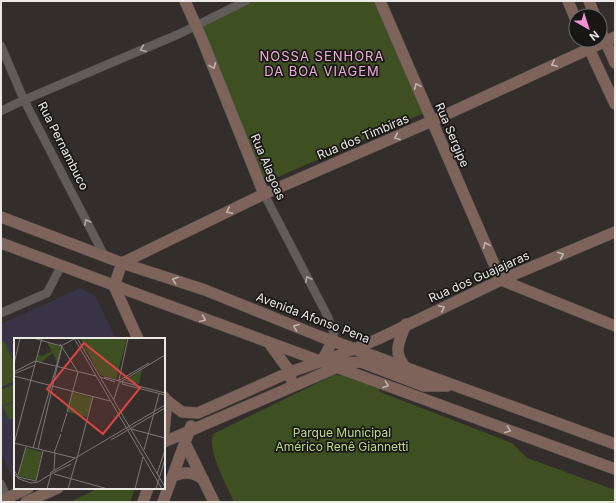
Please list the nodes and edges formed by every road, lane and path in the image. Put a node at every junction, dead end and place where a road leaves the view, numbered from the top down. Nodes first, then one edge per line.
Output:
1 (184, 1) edge
2 (246, 1) edge
3 (380, 1) edge
4 (196, 25) junction
5 (610, 39) edge
6 (1, 46) edge
7 (579, 48) edge
8 (589, 48) edge
9 (615, 63) edge
10 (24, 100) junction
11 (615, 104) edge
12 (1, 111) edge
13 (432, 121) junction
14 (264, 194) junction
15 (1, 217) edge
16 (615, 232) edge
17 (1, 243) edge
18 (105, 257) junction
19 (122, 263) junction
20 (61, 266) junction
21 (501, 280) junction
22 (114, 286) junction
23 (1, 313) edge
24 (406, 324) junction
25 (615, 326) edge
26 (138, 338) edge
27 (333, 340) junction
28 (268, 342) junction
29 (356, 348) junction
30 (322, 362) junction
31 (338, 366) junction
32 (406, 368) junction
33 (290, 372) junction
34 (458, 386) junction
35 (286, 388) junction
36 (165, 397) edge
37 (198, 413) junction
38 (165, 429) edge
39 (190, 430) junction
40 (165, 442) edge
41 (185, 443) junction
42 (615, 444) edge
43 (615, 469) edge
44 (173, 476) junction
45 (203, 479) junction
46 (25, 489) edge
47 (56, 489) edge
48 (148, 489) edge
49 (5, 496) edge
50 (26, 502) edge
51 (143, 502) edge
52 (163, 502) edge
53 (214, 502) edge

1 - 4 street, Rua Alagoas
2 - 4 street
13 -> 3 street, Rua Sergipe
4 -> 10 street
4 -> 14 street, Rua Alagoas
5 - 9 street
6 - 10 street, Rua Pernambuco
7 -> 13 street, Rua dos Timbiras
8 - 11 street
10 - 12 street
18 -> 10 street, Rua Pernambuco
13 -> 14 street, Rua dos Timbiras
21 -> 13 street, Rua Sergipe
14 -> 19 street, Rua dos Timbiras
27 -> 14 street, Rua Alagoas
15 - 18 street, Avenida Afonso Pena
21 -> 16 street, Rua dos Guajajaras
17 - 20 street
18 - 19 street, Avenida Afonso Pena
19 - 22 street
27 -> 19 street, Avenida Afonso Pena
20 - 22 street
20 - 23 street
24 -> 21 street, Rua dos Guajajaras
21 - 25 street
22 - 26 street
22 -> 28 street
24 - 29 street, Rua dos Guajajaras
24 - 32 street
27 - 29 street, Avenida Afonso Pena
27 - 30 street
28 - 30 street
28 - 33 street
29 - 30 street, Rua dos Guajajaras
29 - 32 street, Avenida Afonso Pena
30 - 31 street
30 - 33 street, Rua dos Guajajaras
31 - 34 street
31 - 35 street
31 -> 43 street
32 - 34 street, Avenida Afonso Pena
33 - 35 street
33 - 37 street, Rua dos Guajajaras
34 - 42 street, Avenida Afonso Pena
35 - 39 street
36 - 37 street
36 - 38 street
37 - 39 street
39 - 40 street
39 - 41 street
41 - 44 street
41 - 45 street
44 - 45 street
44 - 52 street
45 - 53 street
46 - 49 street
47 - 50 street
48 - 51 street

